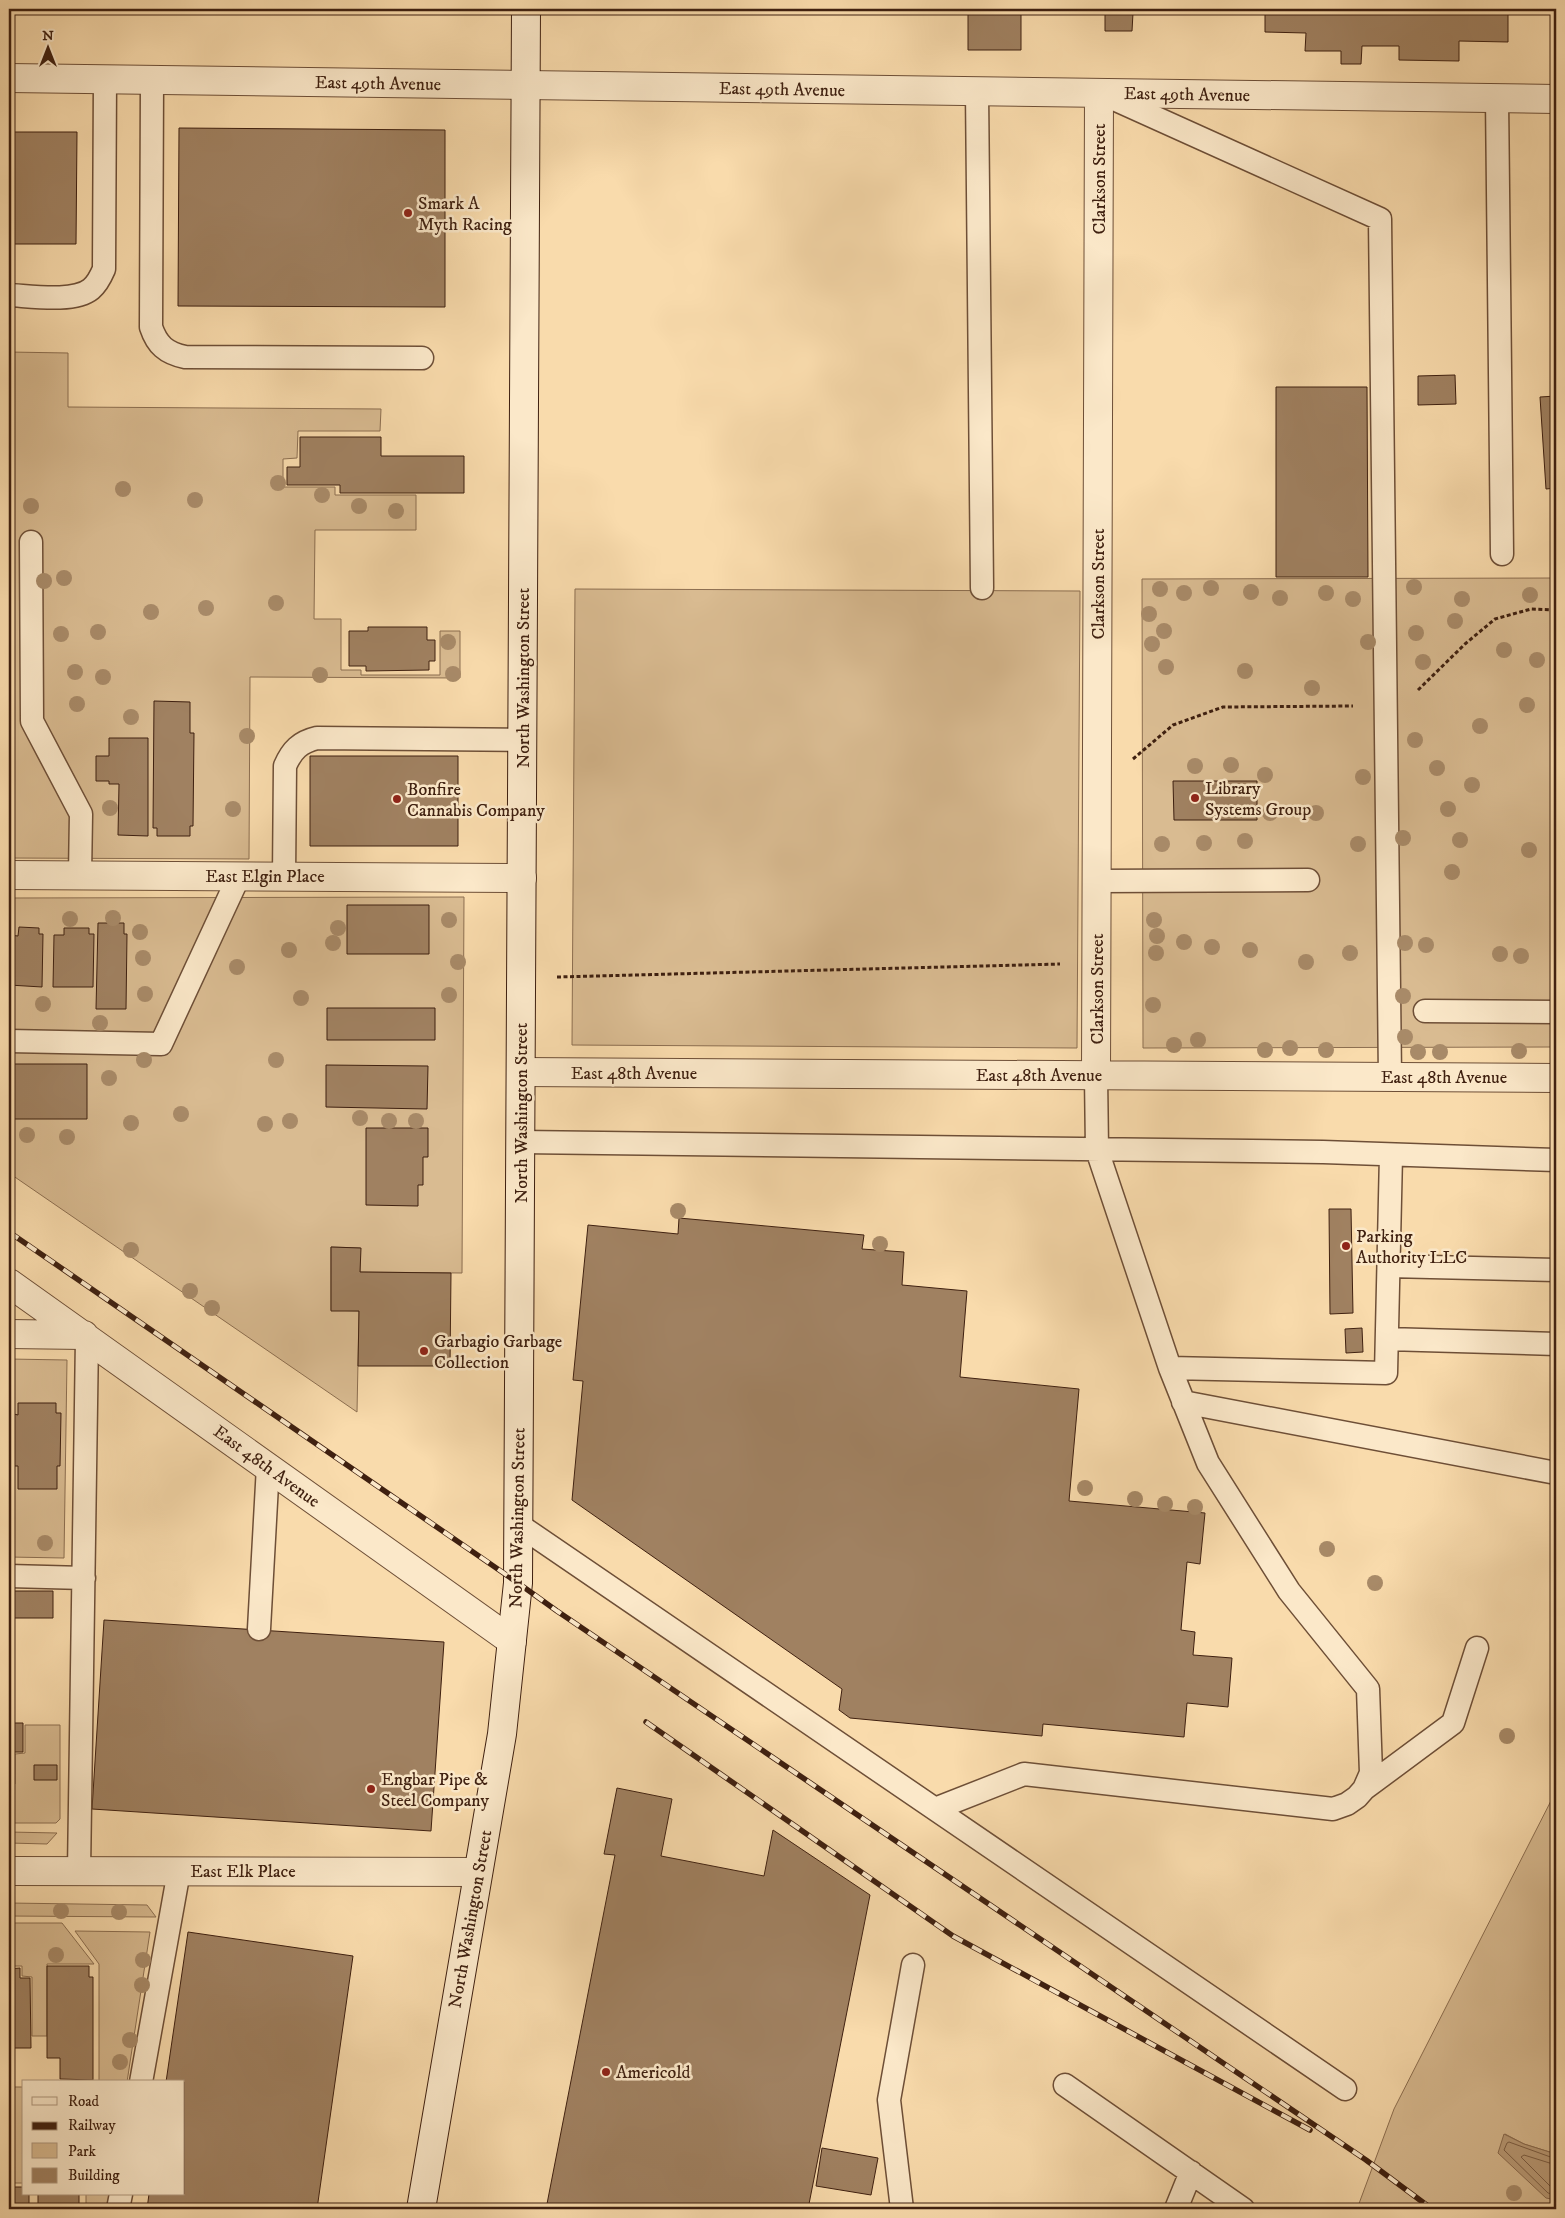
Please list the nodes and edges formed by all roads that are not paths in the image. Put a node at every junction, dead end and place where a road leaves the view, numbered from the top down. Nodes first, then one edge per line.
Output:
1 (526, 9) edge
2 (9, 78) edge
3 (105, 79) junction
4 (152, 80) junction
5 (525, 85) junction
6 (977, 91) junction
7 (1099, 93) junction
8 (1497, 98) junction
9 (1556, 99) edge
10 (9, 295) edge
11 (422, 358) dead end
12 (31, 542) dead end
13 (1502, 554) dead end
14 (982, 588) dead end
15 (523, 740) junction
16 (9, 875) edge
17 (80, 875) junction
18 (239, 876) junction
19 (284, 876) junction
20 (522, 878) junction
21 (1097, 880) junction
22 (1308, 880) dead end
23 (1425, 1011) dead end
24 (1556, 1012) edge
25 (9, 1041) edge
26 (521, 1072) junction
27 (1096, 1075) junction
28 (1390, 1076) junction
29 (1556, 1078) edge
30 (520, 1142) junction
31 (1097, 1150) junction
32 (1391, 1155) junction
33 (1556, 1160) edge
34 (1389, 1266) junction
35 (1556, 1270) edge
36 (9, 1283) edge
37 (9, 1334) edge
38 (85, 1336) junction
39 (1387, 1339) junction
40 (1556, 1344) edge
41 (1170, 1368) junction
42 (1183, 1402) junction
43 (268, 1466) junction
44 (1556, 1473) edge
45 (519, 1525) junction
46 (9, 1576) edge
47 (84, 1578) junction
48 (259, 1630) dead end
49 (512, 1641) junction
50 (1477, 1648) dead end
51 (1364, 1788) junction
52 (935, 1809) junction
53 (9, 1871) edge
54 (79, 1871) junction
55 (179, 1871) junction
56 (478, 1872) junction
57 (913, 1965) dead end
58 (141, 2080) edge
59 (1065, 2085) dead end
60 (1345, 2088) dead end
61 (1190, 2172) junction
62 (121, 2196) edge
63 (118, 2209) edge
64 (421, 2209) edge
65 (902, 2209) edge
66 (1176, 2209) edge
67 (1243, 2209) edge

1 - 5 street, North Washington Street
2 - 3 street, East 49th Avenue
3 - 4 street, East 49th Avenue
3 - 10 lane
4 - 5 street, East 49th Avenue
4 - 11 lane
5 - 6 street, East 49th Avenue
5 - 15 street, North Washington Street
6 - 7 street, East 49th Avenue
6 - 14 lane
7 - 8 street, East 49th Avenue
7 - 21 street, Clarkson Street
7 - 28 lane
8 - 9 street, East 49th Avenue
8 - 13 lane
12 - 17 lane
15 - 19 lane
15 - 20 street, North Washington Street
16 - 17 street, East Elgin Place
17 - 18 street, East Elgin Place
18 - 19 street, East Elgin Place
18 - 25 lane
19 - 20 street, East Elgin Place
20 - 26 street, North Washington Street
21 - 22 lane
21 - 27 street, Clarkson Street
23 - 24 lane
26 - 27 street, East 48th Avenue
26 - 30 street, North Washington Street
27 - 28 street, East 48th Avenue
27 - 31 lane
28 - 29 street, East 48th Avenue
30 - 31 lane
30 - 45 street, North Washington Street
31 - 32 lane
31 - 41 lane
32 - 33 lane
32 - 34 lane
34 - 35 lane
34 - 39 lane
36 - 38 street, East 48th Avenue
37 - 38 street
38 - 43 street, East 48th Avenue
38 - 47 lane
39 - 40 lane
39 - 41 lane
41 - 42 lane
42 - 44 lane
42 - 51 lane
43 - 48 lane
43 - 49 street, East 48th Avenue
45 - 49 street, North Washington Street
45 - 52 lane
46 - 47 lane
47 - 54 lane
49 - 56 street, North Washington Street
50 - 51 lane
51 - 52 lane
52 - 60 lane
53 - 54 street, East Elk Place
54 - 55 street, East Elk Place
55 - 56 street, East Elk Place
55 - 58 lane
56 - 64 street, North Washington Street
57 - 65 lane
59 - 61 lane
61 - 66 lane
61 - 67 lane
62 - 63 lane

